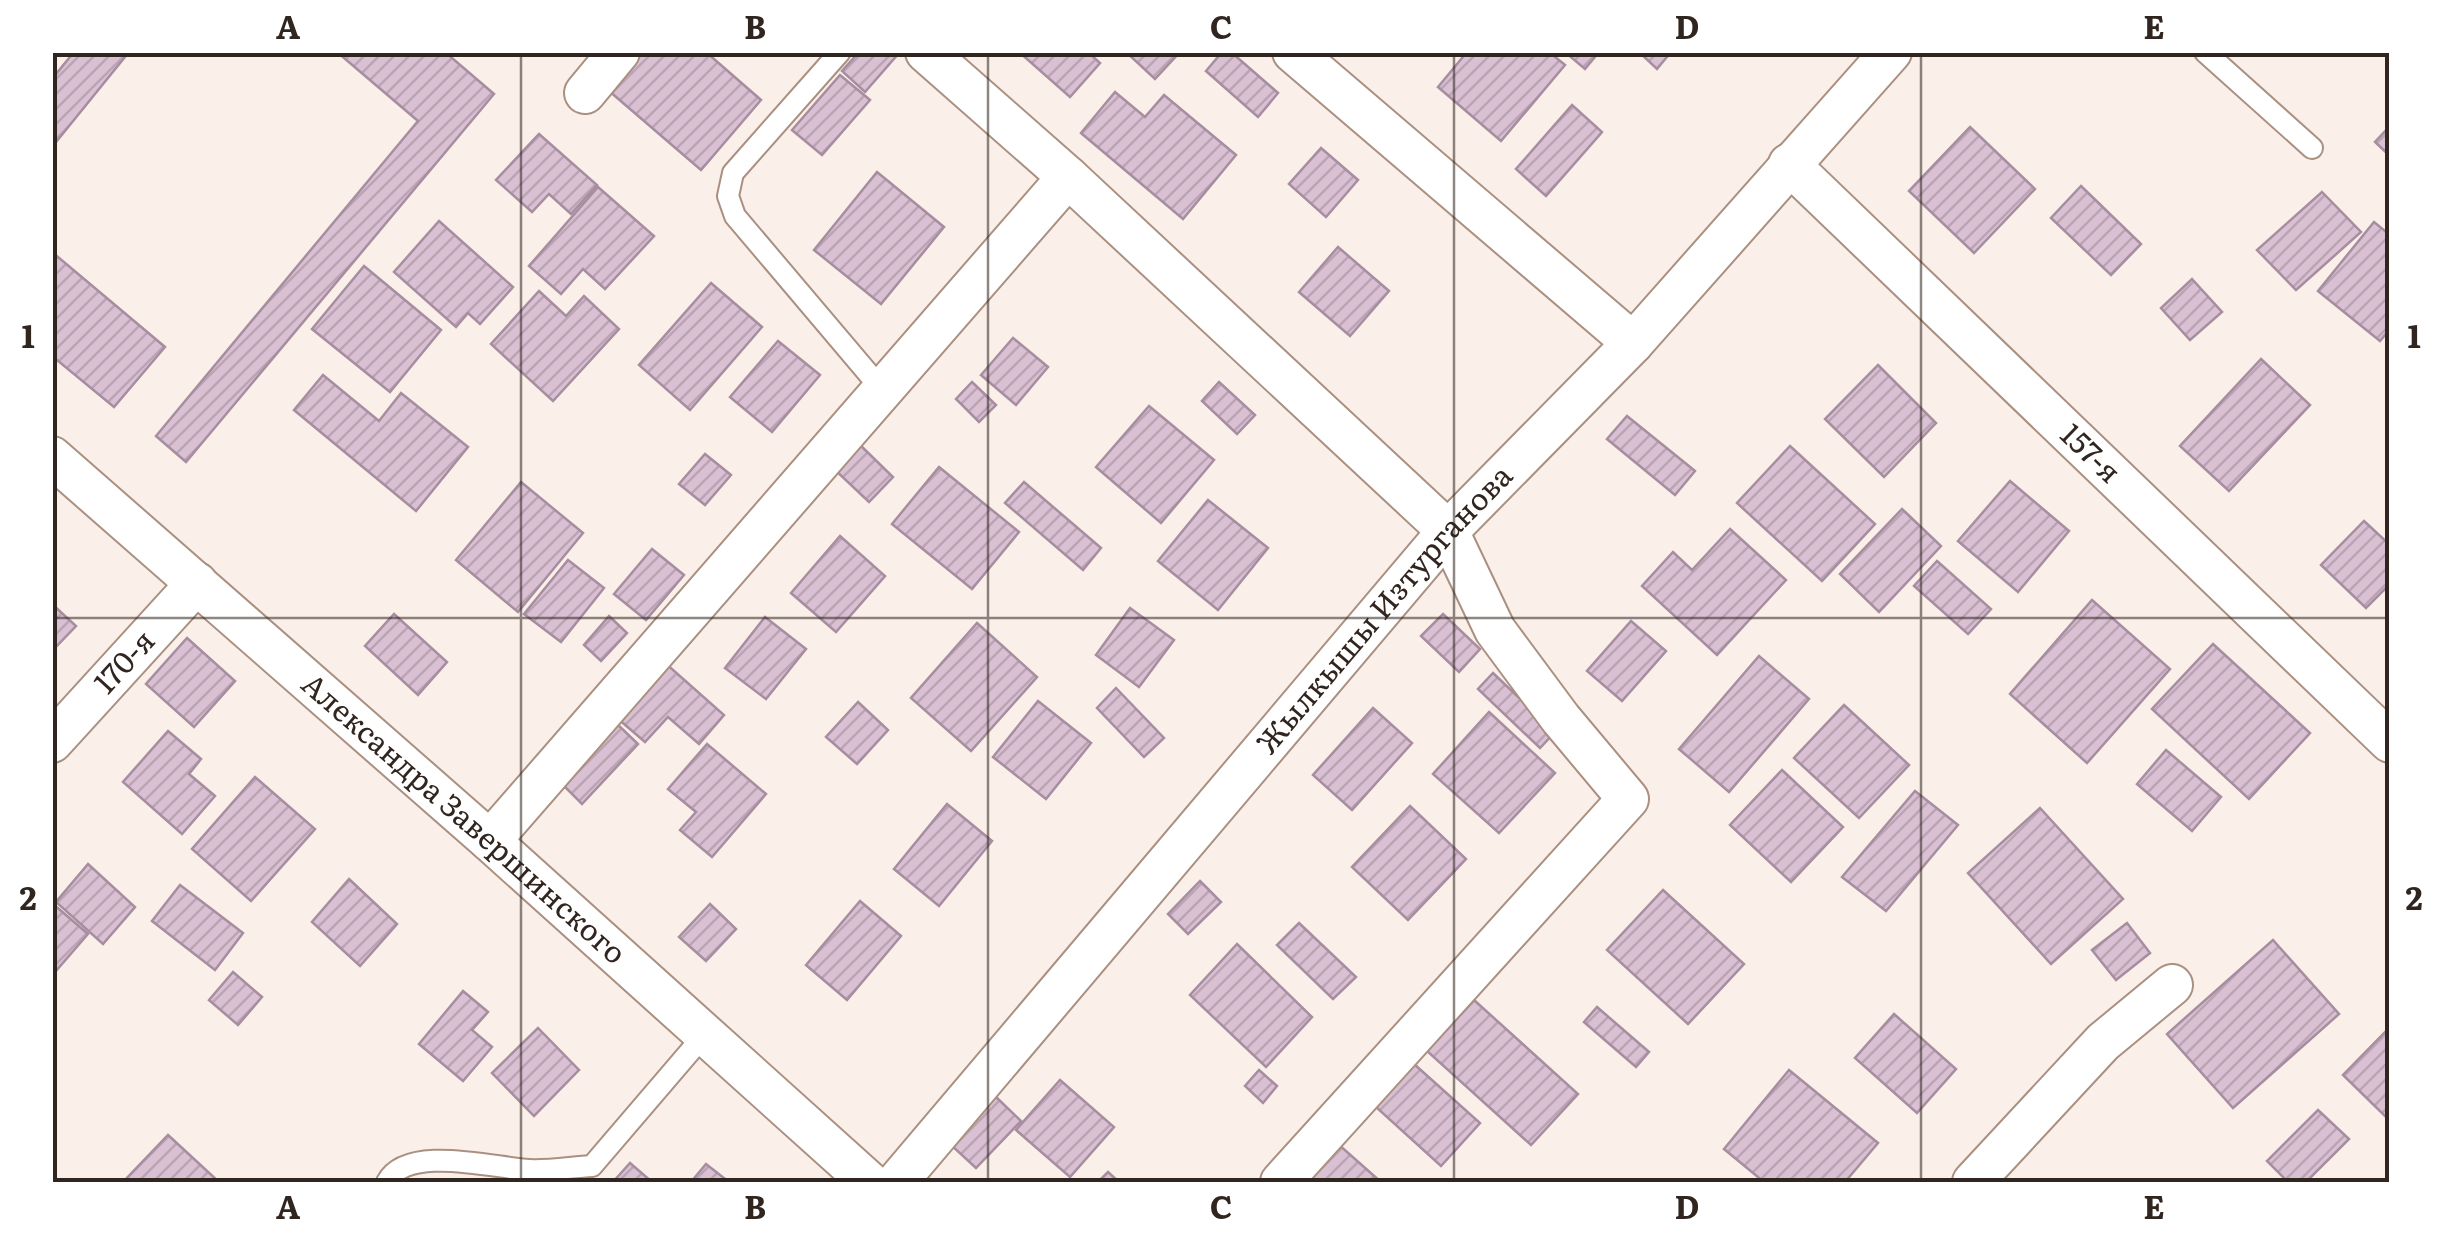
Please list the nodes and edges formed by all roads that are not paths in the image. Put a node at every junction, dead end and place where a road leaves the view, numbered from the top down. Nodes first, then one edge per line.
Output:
1 (619, 52) edge
2 (840, 52) edge
3 (926, 52) edge
4 (1293, 52) edge
5 (1891, 52) edge
6 (2205, 52) edge
7 (585, 94) dead end
8 (2312, 148) dead end
9 (1789, 164) junction
10 (1068, 178) junction
11 (1633, 344) junction
12 (884, 392) junction
13 (52, 456) edge
14 (1448, 531) junction
15 (198, 583) junction
16 (2383, 724) edge
17 (52, 742) edge
18 (490, 841) junction
19 (2172, 985) dead end
20 (705, 1034) junction
21 (387, 1182) edge
22 (869, 1182) edge
23 (896, 1182) edge
24 (1281, 1182) edge
25 (1972, 1182) edge

1 - 7 street
2 - 12 lane
3 - 10 street
4 - 11 street
5 - 9 street, Жылкышы Изтурганова
6 - 8 lane
9 - 11 street, Жылкышы Изтурганова
9 - 16 street, 157-я
10 - 12 street
10 - 14 street
11 - 14 street, Жылкышы Изтурганова
12 - 18 street
13 - 15 street, Александра Завершинского
14 - 23 street, Жылкышы Изтурганова
14 - 24 street
15 - 17 street, 170-я
15 - 18 street, Александра Завершинского
18 - 20 street, Александра Завершинского
19 - 25 street
20 - 21 lane
20 - 22 street, Александра Завершинского

